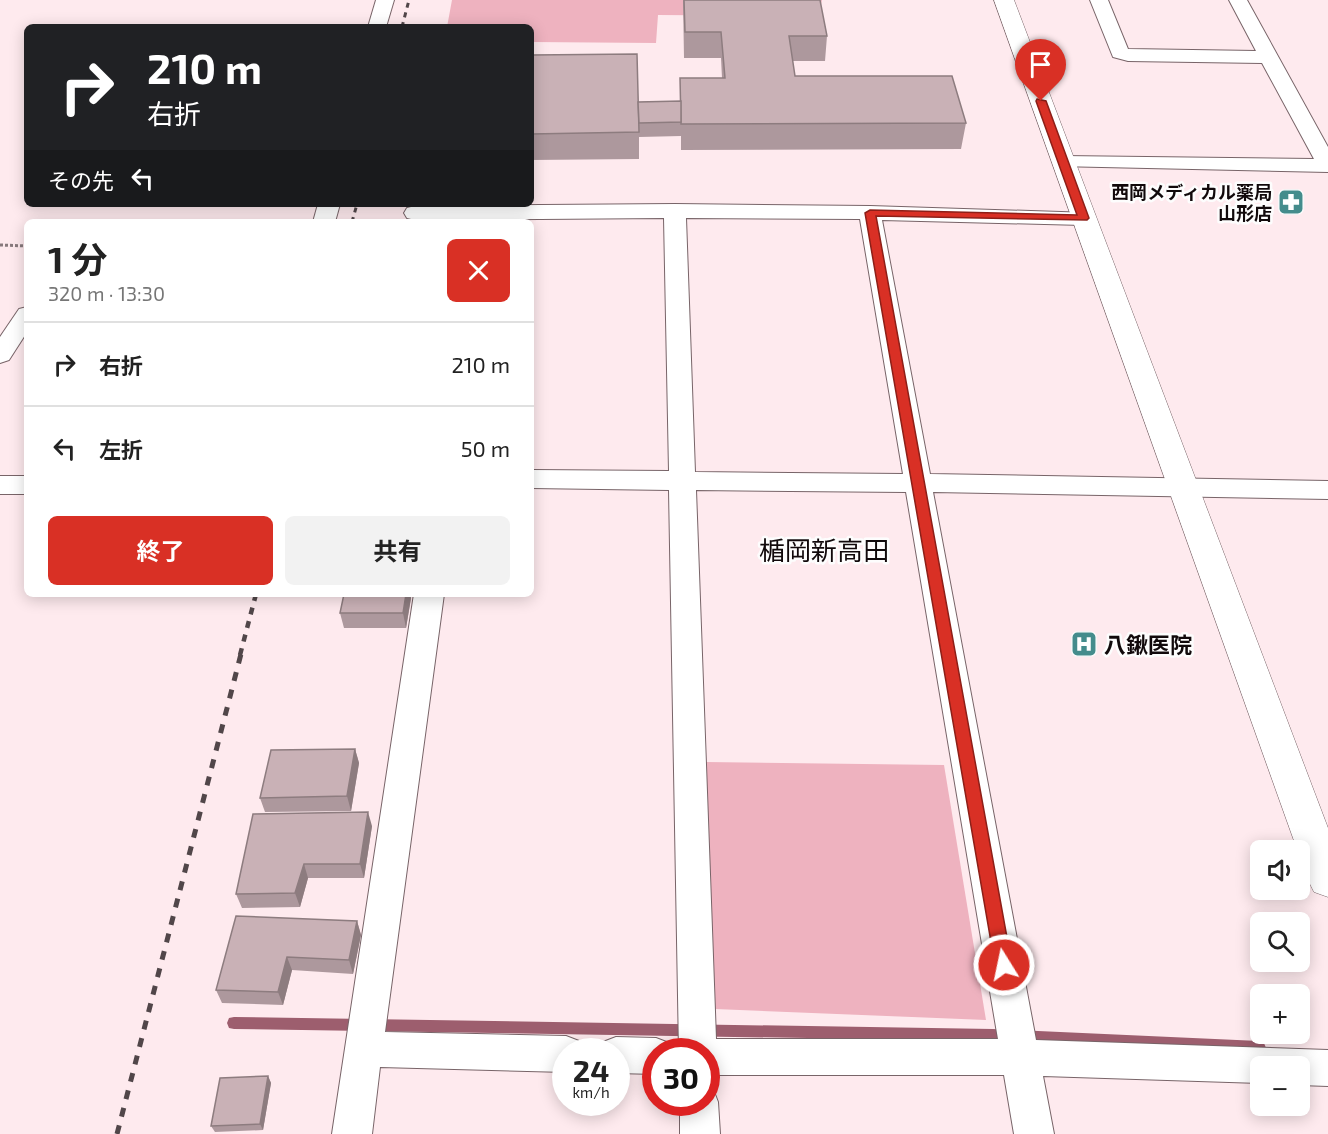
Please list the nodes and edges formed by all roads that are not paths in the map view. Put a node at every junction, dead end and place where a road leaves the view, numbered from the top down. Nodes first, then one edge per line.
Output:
1 (385, 0) edge
2 (1004, 0) edge
3 (1099, 0) edge
4 (1238, 0) edge
5 (378, 24) edge
6 (1269, 57) junction
7 (1063, 162) junction
8 (1328, 166) edge
9 (675, 211) junction
10 (415, 213) dead end
11 (870, 213) junction
12 (485, 218) edge
13 (1083, 218) junction
14 (24, 319) edge
15 (0, 355) edge
16 (534, 479) edge
17 (681, 481) junction
18 (919, 482) junction
19 (0, 485) edge
20 (24, 485) edge
21 (1184, 486) junction
22 (1327, 491) edge
23 (429, 597) edge
24 (1328, 880) edge
25 (698, 1038) edge
26 (364, 1049) junction
27 (552, 1054) edge
28 (720, 1057) edge
29 (1020, 1057) junction
30 (1250, 1065) edge
31 (1310, 1067) edge
32 (1328, 1068) edge
33 (699, 1116) edge
34 (352, 1134) edge
35 (700, 1134) edge
36 (1034, 1134) edge

1 - 5 street
2 - 7 street
3 - 6 street
4 - 6 street
6 - 8 street
7 - 8 street
7 - 13 street
9 - 11 street
9 - 12 street
9 - 17 street
10 - 12 street
11 - 13 street
11 - 18 street
13 - 21 street
14 - 15 street
16 - 17 street
17 - 18 street
17 - 25 street
18 - 21 street
18 - 29 street
19 - 20 street
21 - 22 street
21 - 24 street
23 - 26 street
26 - 27 street
26 - 34 street
28 - 29 street
29 - 30 street
29 - 36 street
31 - 32 street
33 - 35 street

